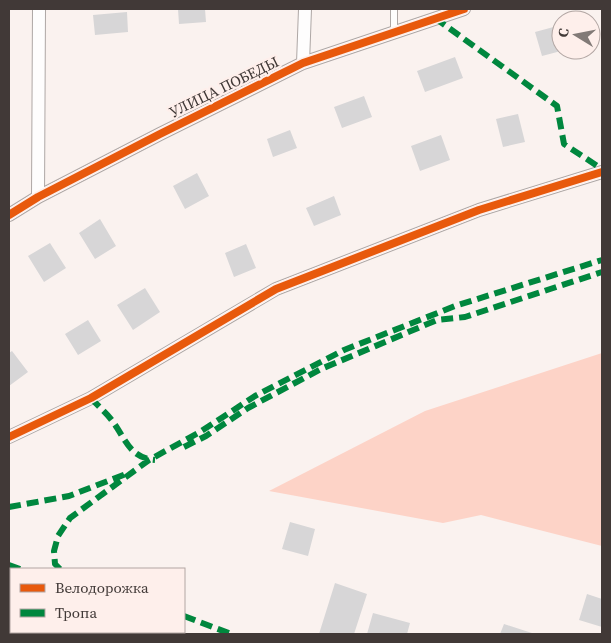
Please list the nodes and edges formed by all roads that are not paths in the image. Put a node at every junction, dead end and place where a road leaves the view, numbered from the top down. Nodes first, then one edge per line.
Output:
1 (39, 9) edge
2 (305, 9) edge
3 (394, 9) edge
4 (464, 9) edge
5 (394, 32) junction
6 (303, 63) junction
7 (602, 172) edge
8 (38, 197) junction
9 (9, 215) edge
10 (9, 437) edge

1 - 8 street
2 - 6 street
3 - 5 lane
4 - 5 street, УЛИЦА ПОБЕДЫ
5 - 6 street, УЛИЦА ПОБЕДЫ
6 - 8 street, УЛИЦА ПОБЕДЫ
7 - 10 street
8 - 9 street, УЛИЦА ПОБЕДЫ

